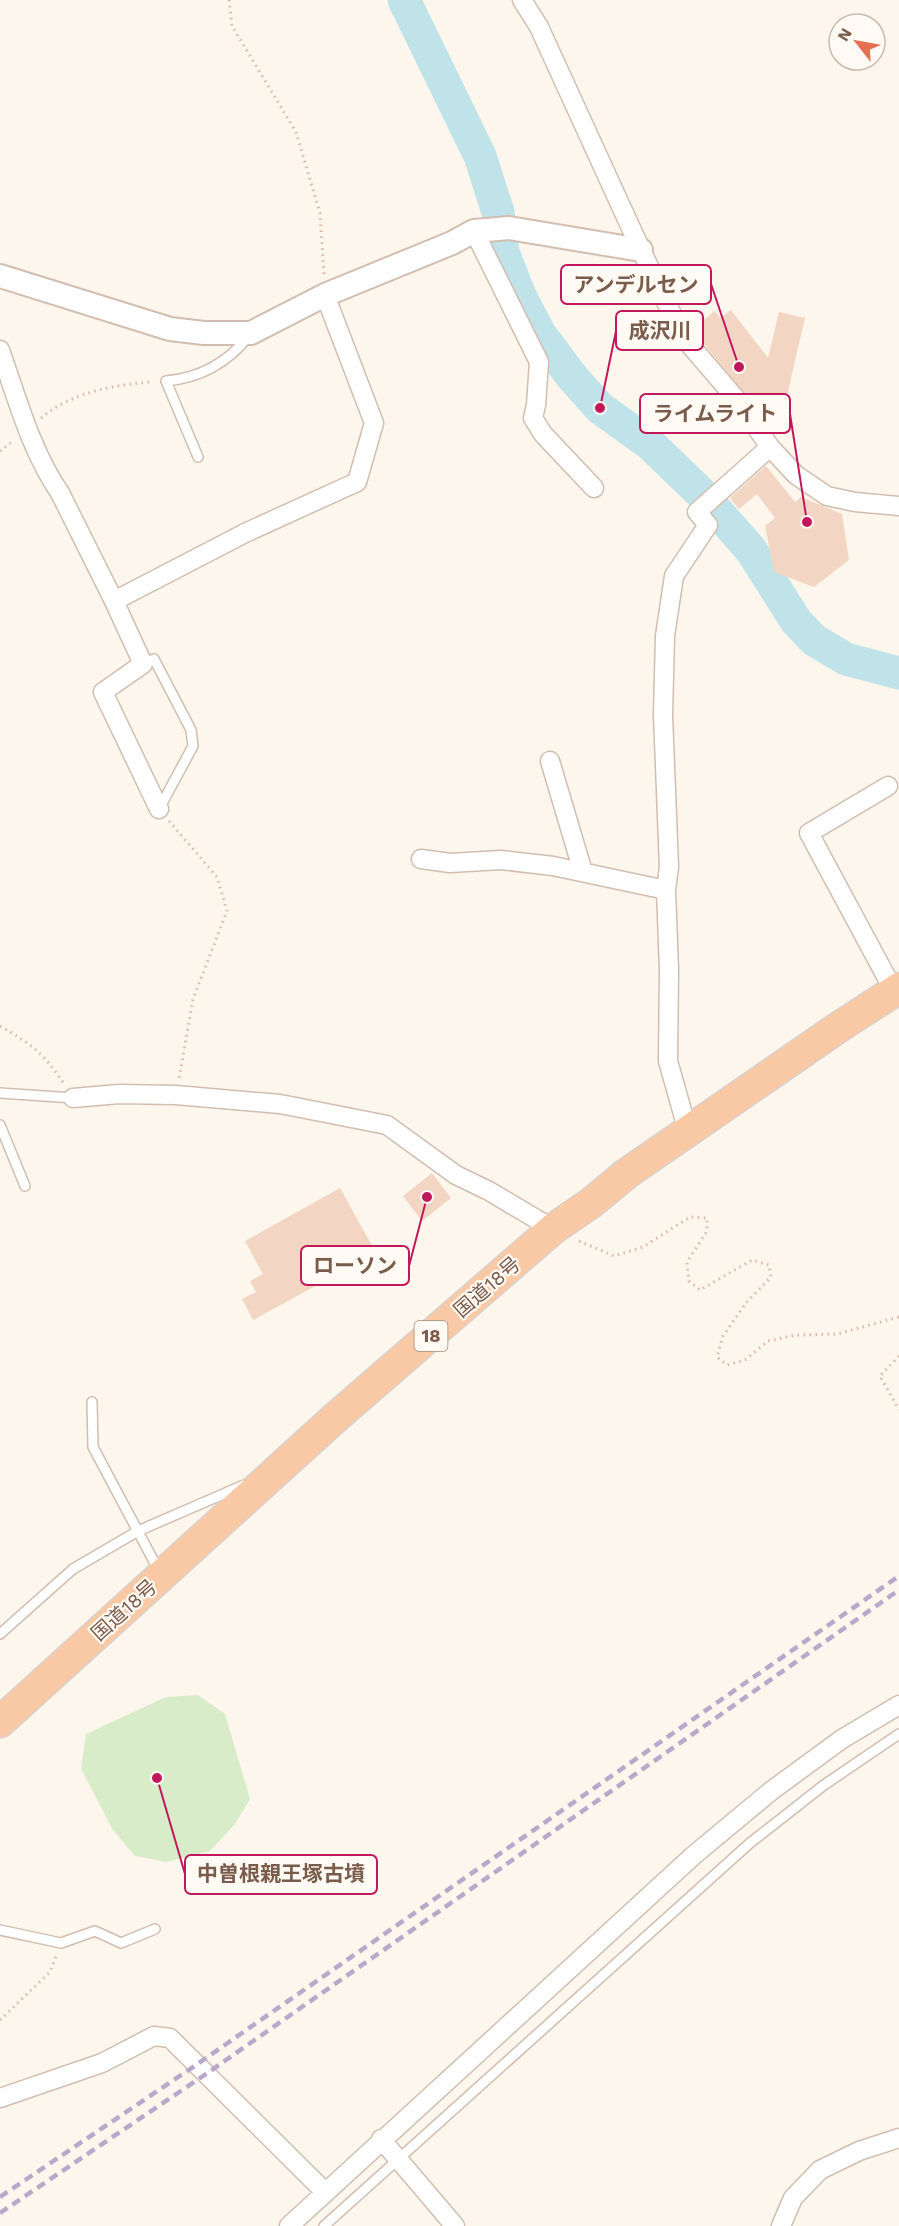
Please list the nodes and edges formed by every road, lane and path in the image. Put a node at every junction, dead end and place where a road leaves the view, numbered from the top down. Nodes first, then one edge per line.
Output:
1 (229, 0) edge
2 (522, 0) edge
3 (479, 231) junction
4 (641, 250) junction
5 (0, 276) edge
6 (325, 295) junction
7 (251, 333) junction
8 (0, 350) edge
9 (165, 381) junction
10 (28, 429) junction
11 (770, 447) junction
12 (0, 451) edge
13 (198, 458) dead end
14 (594, 488) dead end
15 (899, 506) edge
16 (114, 601) junction
17 (143, 664) junction
18 (550, 761) dead end
19 (888, 786) dead end
20 (159, 809) junction
21 (421, 859) dead end
22 (583, 872) junction
23 (666, 890) junction
24 (896, 989) edge
25 (0, 1026) edge
26 (0, 1092) edge
27 (176, 1095) junction
28 (73, 1098) junction
29 (0, 1125) edge
30 (688, 1132) junction
31 (25, 1186) dead end
32 (553, 1229) junction
33 (899, 1317) edge
34 (899, 1356) edge
35 (92, 1401) dead end
36 (899, 1410) edge
37 (277, 1470) junction
38 (138, 1531) junction
39 (161, 1576) junction
40 (0, 1635) edge
41 (899, 1705) edge
42 (0, 1722) edge
43 (899, 1734) edge
44 (155, 1929) dead end
45 (0, 1930) edge
46 (61, 1943) junction
47 (0, 2020) edge
48 (0, 2098) edge
49 (899, 2138) edge
50 (381, 2139) junction
51 (398, 2158) junction
52 (325, 2192) junction
53 (289, 2226) edge
54 (324, 2226) edge
55 (455, 2226) edge
56 (781, 2226) edge

1 - 6 path
2 - 4 street
3 - 4 street
3 - 6 street
3 - 14 street
4 - 11 street
5 - 7 street
6 - 7 street
6 - 16 street
7 - 9 lane
8 - 10 street
9 - 10 path
9 - 13 lane
10 - 12 path
10 - 16 street
11 - 15 street
11 - 23 street
16 - 17 street
17 - 20 street
17 - 20 lane
18 - 22 street
19 - 24 street
20 - 27 path
21 - 22 street
22 - 23 street
23 - 30 street
24 - 30 highway, 国道18号 / 18
25 - 28 path
26 - 28 lane
27 - 28 street
27 - 32 street
29 - 31 lane
30 - 32 highway, 国道18号 / 18
32 - 33 path
32 - 37 highway, 国道18号 / 18
34 - 36 path
35 - 38 lane
37 - 38 lane
37 - 39 highway, 国道18号 / 18
38 - 39 lane
38 - 40 lane
39 - 42 highway, 国道18号 / 18
41 - 50 street
43 - 51 lane
44 - 46 lane
45 - 46 lane
46 - 47 path
48 - 52 street
49 - 56 street
50 - 51 street
50 - 52 street
51 - 54 lane
51 - 55 street
52 - 53 street

